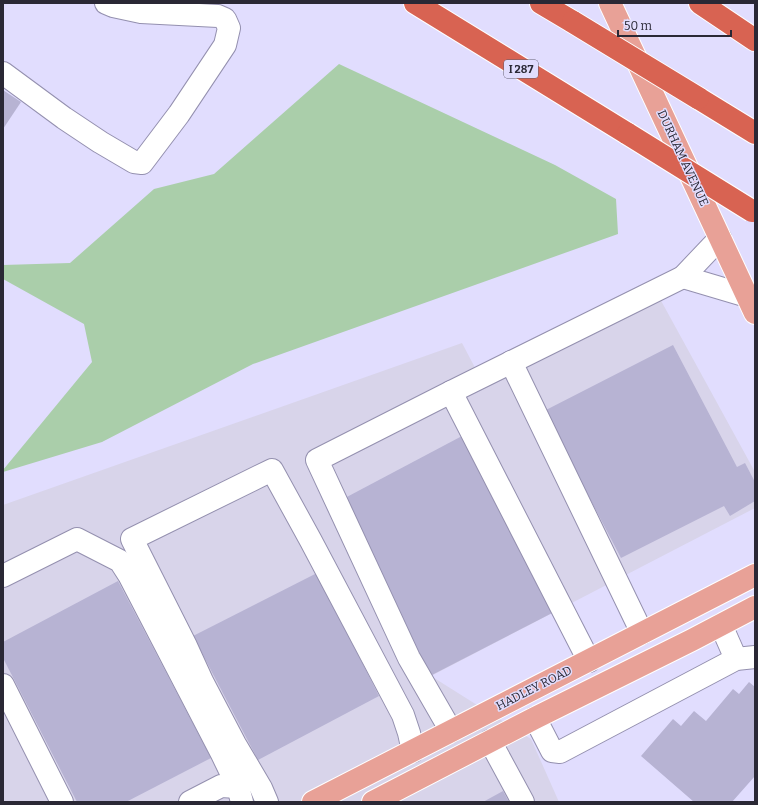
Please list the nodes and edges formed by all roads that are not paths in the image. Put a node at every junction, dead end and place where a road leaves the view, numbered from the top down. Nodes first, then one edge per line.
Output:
1 (106, 3) edge
2 (415, 3) edge
3 (541, 3) edge
4 (610, 3) edge
5 (700, 3) edge
6 (755, 40) edge
7 (3, 73) edge
8 (755, 133) edge
9 (753, 212) edge
10 (720, 238) junction
11 (683, 277) junction
12 (751, 304) edge
13 (511, 362) junction
14 (450, 392) junction
15 (755, 575) edge
16 (3, 576) edge
17 (755, 607) edge
18 (721, 625) junction
19 (642, 633) junction
20 (746, 658) edge
21 (588, 661) junction
22 (3, 685) edge
23 (535, 718) junction
24 (451, 731) junction
25 (490, 741) junction
26 (413, 751) junction
27 (240, 794) edge
28 (62, 802) edge
29 (190, 802) edge
30 (267, 802) edge
31 (314, 802) edge
32 (373, 802) edge
33 (523, 802) edge

1 - 7 lane
2 - 9 highway, I 287, bridge
3 - 8 highway, bridge
4 - 10 main road, DURHAM AVENUE
5 - 6 highway
10 - 11 lane
10 - 12 main road, DURHAM AVENUE
11 - 12 lane
11 - 13 lane
13 - 14 lane
13 - 19 lane
14 - 21 lane
14 - 24 lane
15 - 19 main road, HADLEY ROAD
16 - 27 lane
17 - 18 main road
18 - 20 lane
18 - 23 main road
19 - 21 main road, HADLEY ROAD
20 - 23 lane
21 - 24 main road, HADLEY ROAD
22 - 28 lane
23 - 25 main road
24 - 26 main road, HADLEY ROAD
25 - 32 main road
25 - 33 lane
26 - 30 lane
26 - 31 main road, HADLEY ROAD
27 - 29 lane

